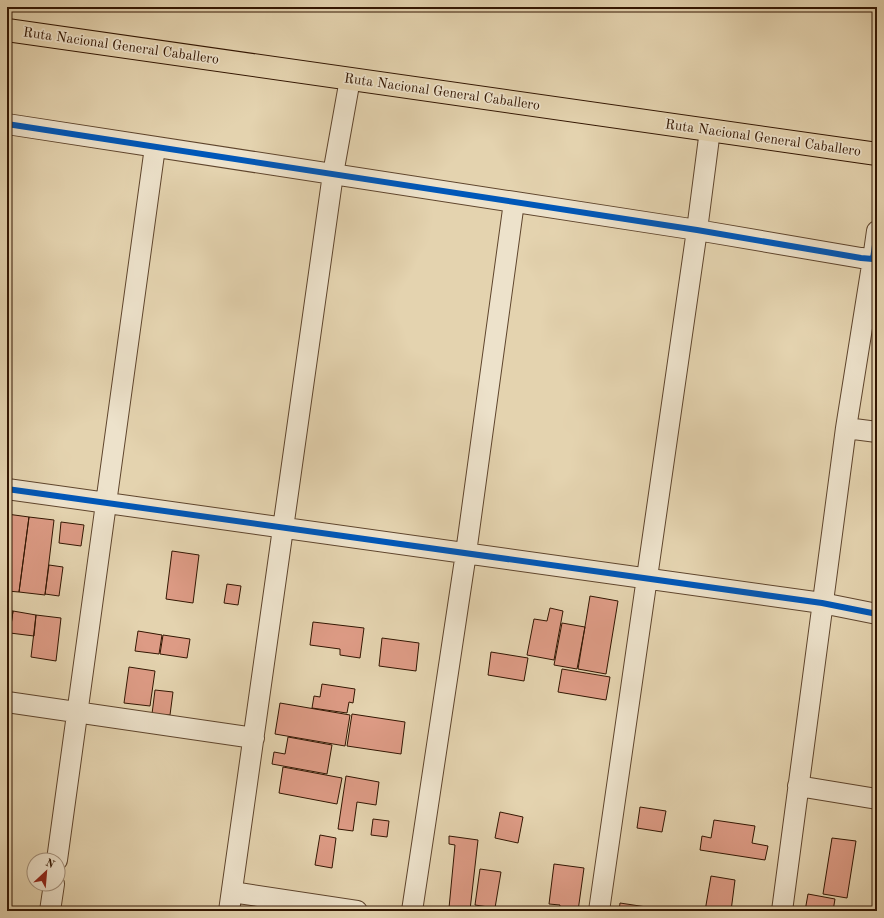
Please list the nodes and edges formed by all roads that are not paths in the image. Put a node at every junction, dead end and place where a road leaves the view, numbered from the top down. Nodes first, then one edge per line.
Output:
1 (7, 30) edge
2 (350, 79) junction
3 (7, 124) edge
4 (710, 130) junction
5 (155, 147) junction
6 (877, 154) edge
7 (333, 174) junction
8 (514, 202) junction
9 (697, 230) junction
10 (877, 231) edge
11 (875, 259) edge
12 (846, 428) junction
13 (877, 432) edge
14 (7, 489) edge
15 (106, 503) junction
16 (284, 527) junction
17 (466, 553) junction
18 (647, 579) junction
19 (822, 604) junction
20 (877, 614) edge
21 (7, 702) edge
22 (77, 712) junction
23 (254, 738) junction
24 (798, 786) junction
25 (877, 799) edge
26 (58, 852) edge
27 (53, 892) edge
28 (230, 901) edge
29 (50, 911) edge
30 (357, 911) edge
31 (412, 911) edge
32 (600, 911) edge
33 (782, 911) edge

1 - 2 highway, Ruta Nacional General Caballero
2 - 4 highway, Ruta Nacional General Caballero
2 - 7 street
3 - 5 street
4 - 6 highway, Ruta Nacional General Caballero
4 - 9 street
5 - 7 street
5 - 15 street
7 - 8 street
7 - 16 street
8 - 9 street
8 - 17 street
9 - 11 street
9 - 18 street
10 - 11 street
11 - 12 street
12 - 13 street
12 - 19 street
14 - 15 street
15 - 16 street
15 - 22 street
16 - 17 street
16 - 23 street
17 - 18 street
17 - 31 street
18 - 19 street
18 - 32 street
19 - 20 street
19 - 24 street
21 - 22 street
22 - 23 street
22 - 26 street
23 - 28 street
24 - 25 street
24 - 33 street
27 - 29 street
28 - 30 street

